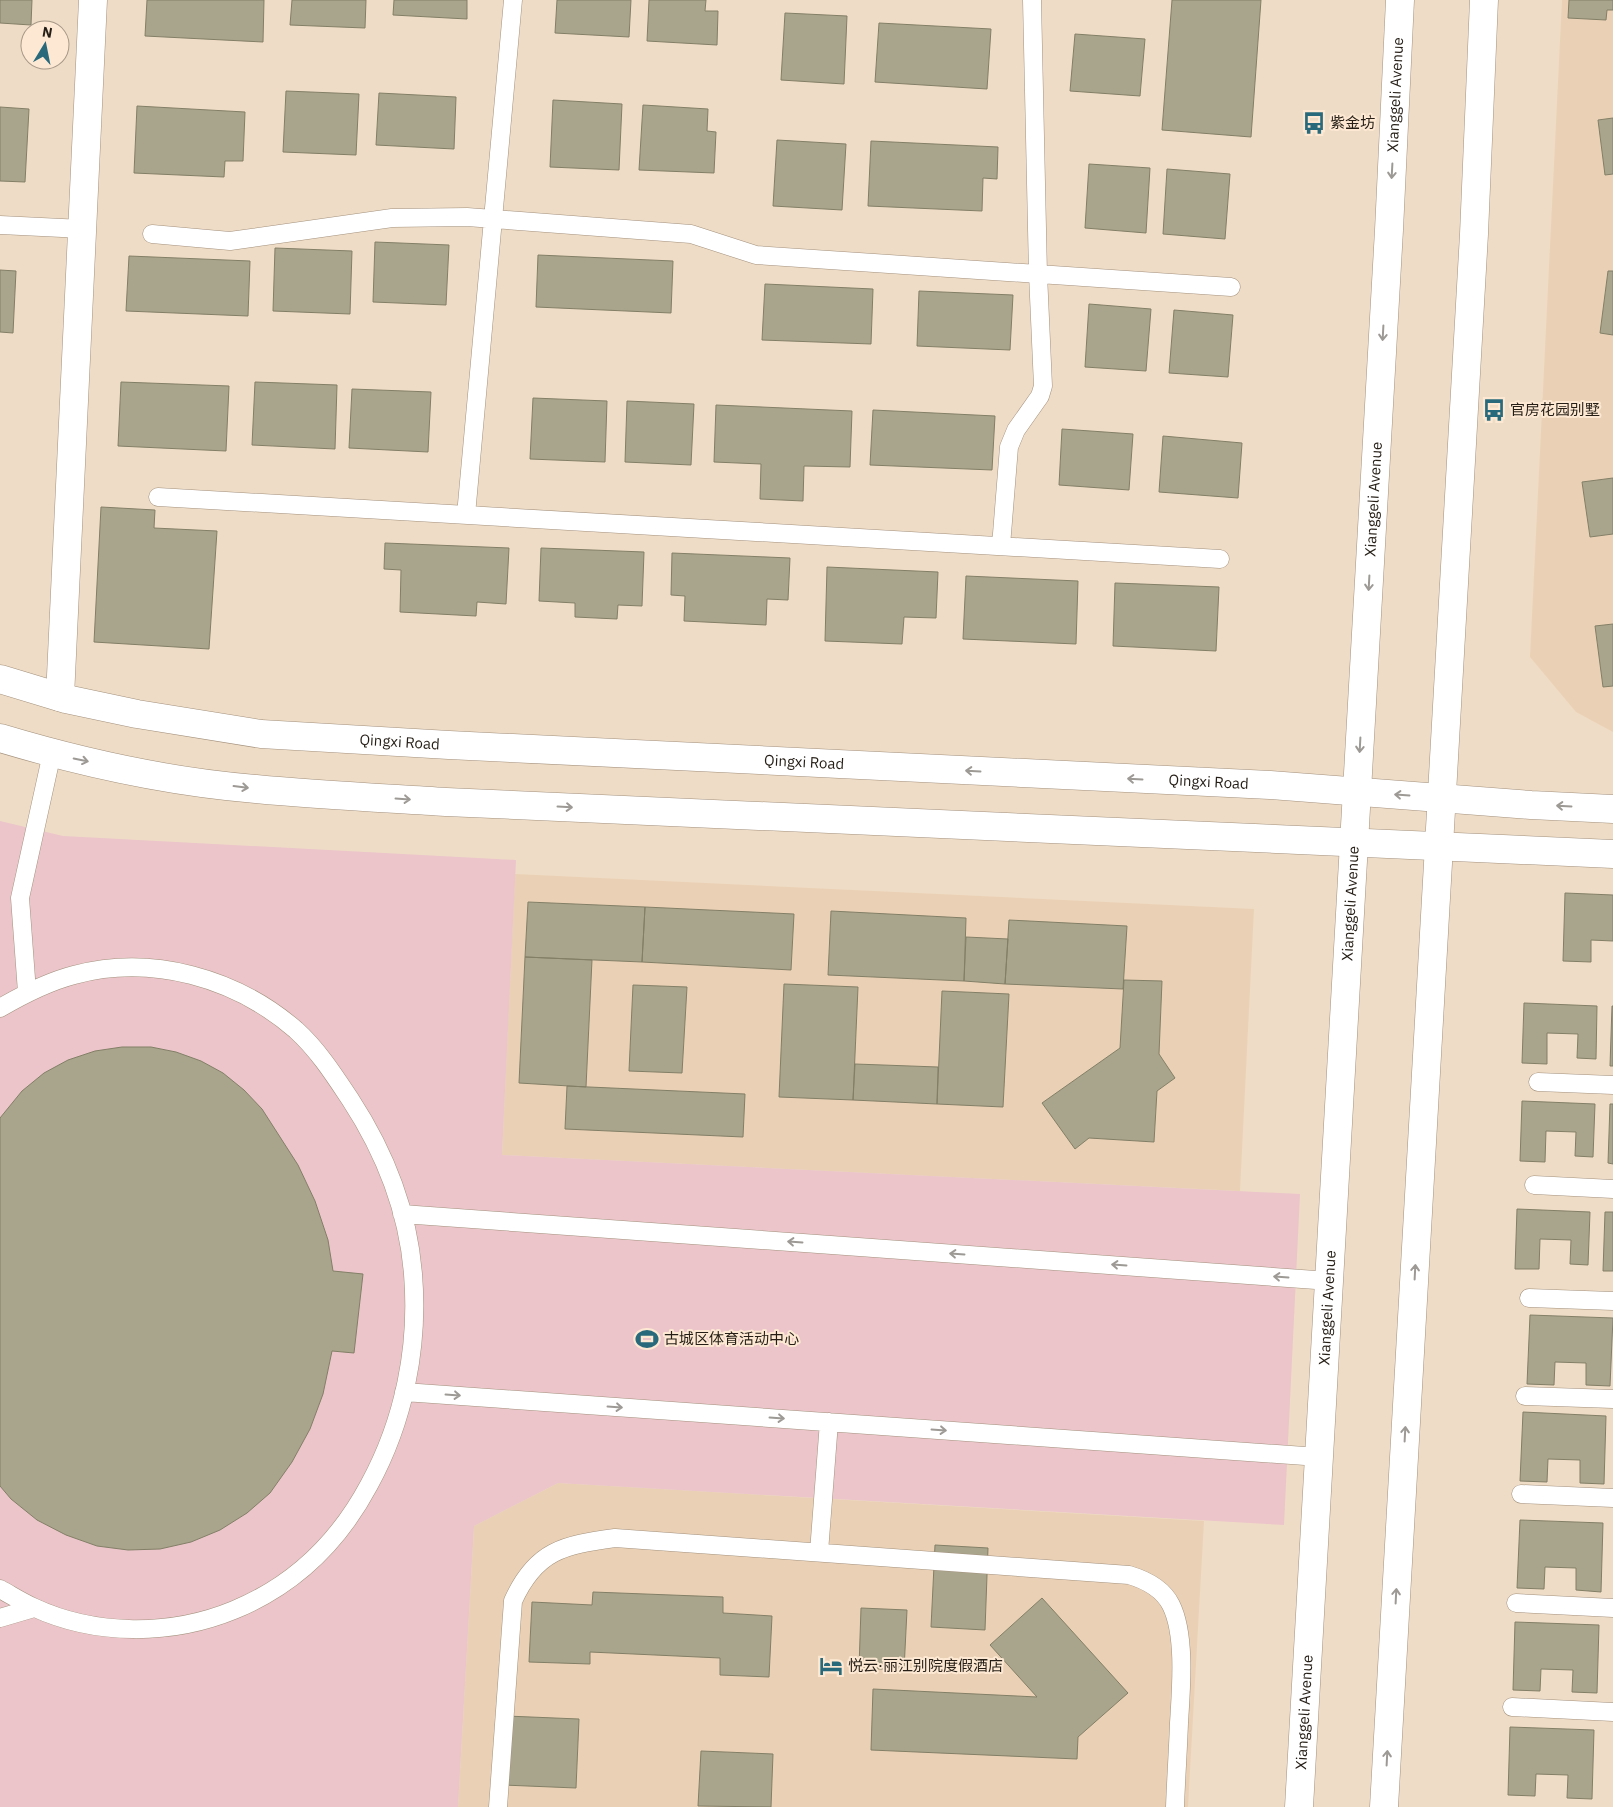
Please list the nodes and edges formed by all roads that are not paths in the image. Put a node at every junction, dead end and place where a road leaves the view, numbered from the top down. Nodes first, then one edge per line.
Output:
1 (94, 0) edge
2 (513, 0) edge
3 (1032, 0) edge
4 (1400, 0) edge
5 (1484, 0) edge
6 (494, 219) junction
7 (0, 225) edge
8 (83, 230) junction
9 (152, 234) dead end
10 (1038, 274) junction
11 (1231, 287) dead end
12 (158, 496) dead end
13 (466, 515) junction
14 (1001, 546) junction
15 (1220, 559) dead end
16 (0, 679) edge
17 (60, 697) junction
18 (0, 738) edge
19 (52, 753) junction
20 (1357, 792) junction
21 (1442, 798) junction
22 (1613, 809) edge
23 (1355, 842) junction
24 (1439, 846) junction
25 (1613, 854) edge
26 (27, 992) junction
27 (0, 1008) edge
28 (1538, 1082) dead end
29 (1613, 1085) edge
30 (1534, 1185) dead end
31 (1613, 1189) edge
32 (402, 1214) junction
33 (1330, 1280) junction
34 (1529, 1298) dead end
35 (1613, 1301) edge
36 (404, 1392) junction
37 (1525, 1396) dead end
38 (1613, 1400) edge
39 (829, 1422) junction
40 (1319, 1457) junction
41 (1521, 1494) dead end
42 (1613, 1498) edge
43 (819, 1552) junction
44 (0, 1589) edge
45 (1516, 1603) dead end
46 (34, 1608) junction
47 (1613, 1608) edge
48 (0, 1618) edge
49 (1512, 1707) dead end
50 (1613, 1712) edge
51 (498, 1807) edge
52 (1175, 1807) edge
53 (1299, 1807) edge
54 (1384, 1807) edge

1 - 8 street
2 - 6 lane
3 - 10 lane
4 -> 20 street, Xianggeli Avenue
5 - 21 street
6 - 9 lane
6 - 10 lane
6 - 13 lane
7 - 8 lane
8 - 17 street
10 - 11 lane
10 - 14 lane
12 - 13 lane
13 - 14 lane
14 - 15 lane
16 - 17 street, Qingxi Road
20 -> 17 street, Qingxi Road
18 - 19 street
19 -> 23 street
19 - 26 lane
21 -> 20 street, Qingxi Road
20 - 23 street, Xianggeli Avenue
22 -> 21 street, Qingxi Road
21 - 24 street
23 - 24 street
23 - 33 street, Xianggeli Avenue
24 - 25 street
54 -> 24 street
26 - 27 lane
26 - 32 lane
28 - 29 lane
30 - 31 lane
33 -> 32 lane
32 - 36 lane
33 - 40 street, Xianggeli Avenue
34 - 35 lane
36 -> 39 lane
36 - 46 lane
37 - 38 lane
39 -> 40 lane
39 - 43 lane
40 - 53 street, Xianggeli Avenue
41 - 42 lane
43 - 51 lane
43 - 52 lane
44 - 46 lane
45 - 47 lane
46 - 48 lane
49 - 50 lane

